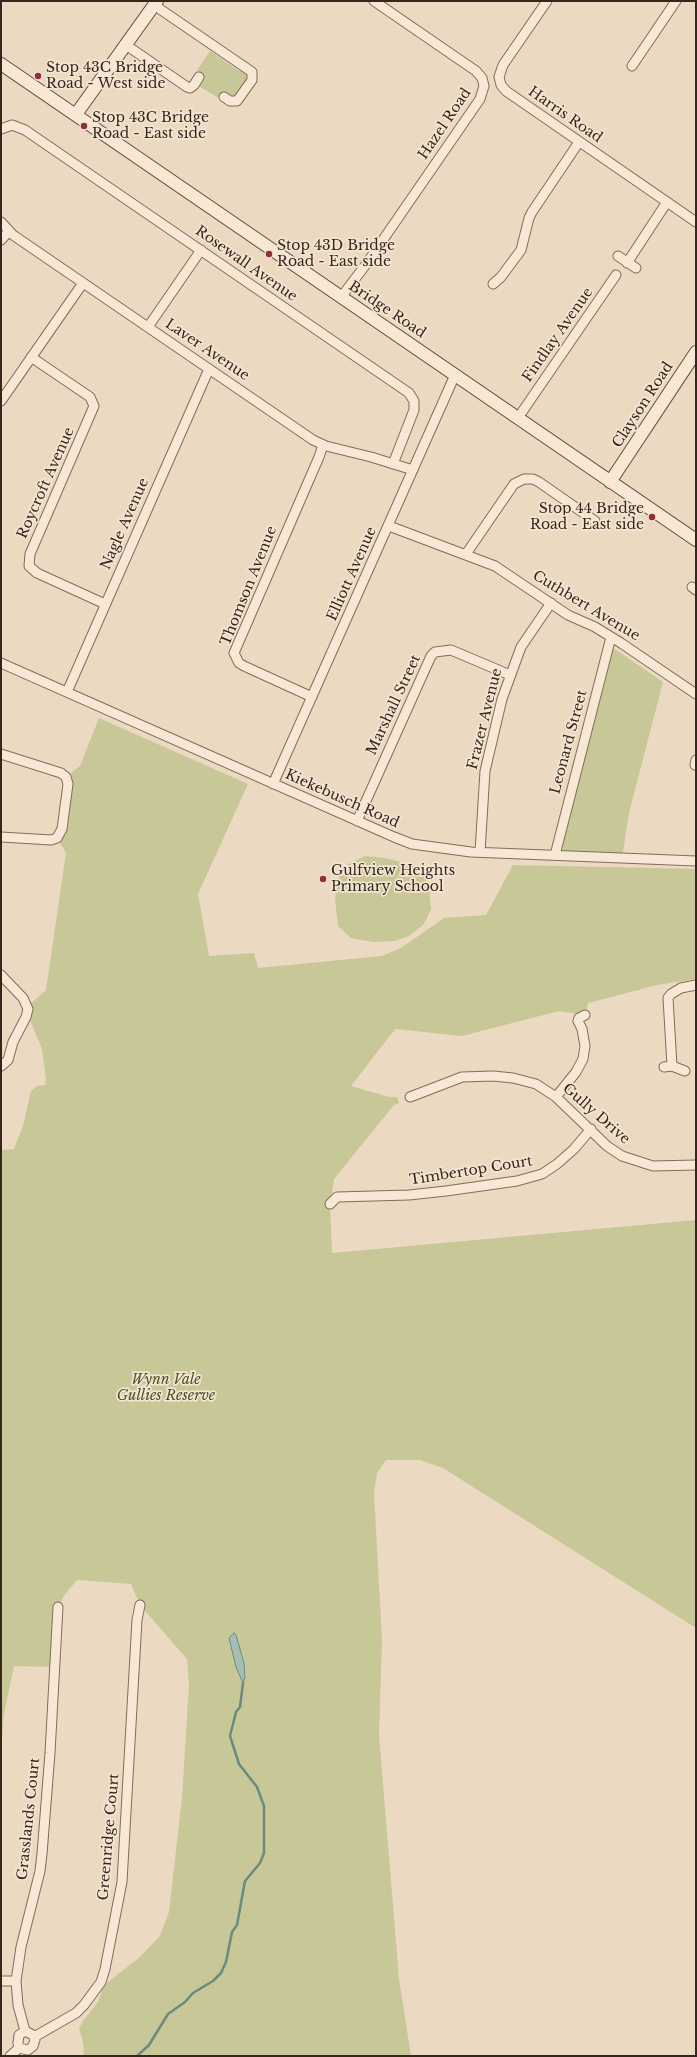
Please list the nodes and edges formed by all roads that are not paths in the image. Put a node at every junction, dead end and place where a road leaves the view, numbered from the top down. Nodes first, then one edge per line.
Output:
1 (374, 1) edge
2 (547, 1) edge
3 (676, 1) edge
4 (155, 3) edge
5 (126, 45) junction
6 (2, 62) edge
7 (632, 66) dead end
8 (199, 77) dead end
9 (224, 97) dead end
10 (78, 113) junction
11 (1, 129) edge
12 (579, 142) junction
13 (666, 202) junction
14 (1, 222) edge
15 (696, 222) edge
16 (9, 231) junction
17 (1, 240) edge
18 (201, 250) junction
19 (618, 256) dead end
20 (627, 263) junction
21 (636, 268) dead end
22 (616, 275) dead end
23 (83, 283) junction
24 (492, 284) dead end
25 (343, 295) junction
26 (148, 327) junction
27 (696, 352) edge
28 (31, 357) junction
29 (208, 369) junction
30 (456, 372) junction
31 (1, 400) edge
32 (520, 415) junction
33 (323, 445) junction
34 (393, 464) junction
35 (413, 470) junction
36 (612, 478) junction
37 (595, 520) dead end
38 (389, 526) junction
39 (695, 536) edge
40 (466, 554) junction
41 (550, 603) junction
42 (105, 604) junction
43 (611, 637) junction
44 (1, 663) edge
45 (510, 676) junction
46 (66, 692) junction
47 (696, 694) edge
48 (312, 697) junction
49 (1, 754) edge
50 (273, 784) junction
51 (357, 821) junction
52 (1, 836) edge
53 (480, 852) junction
54 (555, 855) junction
55 (696, 862) edge
56 (1, 975) edge
57 (696, 985) edge
58 (585, 1015) dead end
59 (1, 1066) edge
60 (685, 1071) dead end
61 (410, 1097) dead end
62 (556, 1097) junction
63 (591, 1129) junction
64 (696, 1165) edge
65 (330, 1204) dead end
66 (140, 1605) dead end
67 (58, 1607) dead end
68 (1, 1981) edge
69 (16, 1981) junction
70 (25, 2031) junction
71 (34, 2037) junction
72 (19, 2048) junction
73 (10, 2056) edge

1 - 25 street, Hazel Road
2 - 12 street, Harris Road
3 - 7 street
4 - 5 main road
4 - 9 street
5 - 8 street
5 - 10 main road
6 - 10 main road, Bridge Road
10 - 25 main road, Bridge Road
11 - 18 street, Rosewall Avenue
12 - 13 street, Harris Road
12 - 24 street
13 - 15 street, Harris Road
13 - 20 street
14 - 16 street, Laver Avenue
16 - 17 street
16 - 23 street, Laver Avenue
18 - 26 street
18 - 34 street, Rosewall Avenue
19 - 20 street
20 - 21 street
22 - 32 street, Findlay Avenue
23 - 26 street, Laver Avenue
23 - 28 street
25 - 30 main road, Bridge Road
26 - 29 street, Laver Avenue
27 - 36 main road, Clayson Road
28 - 31 street
28 - 42 street, Roycroft Avenue
29 - 33 street, Laver Avenue
29 - 42 street, Nagle Avenue
30 - 32 main road, Bridge Road
30 - 35 street, Elliott Avenue
32 - 36 main road, Bridge Road
33 - 34 street, Laver Avenue
33 - 48 street, Thomson Avenue
34 - 35 street, Laver Avenue
35 - 38 street, Elliott Avenue
36 - 39 main road, Bridge Road
37 - 40 street
38 - 40 street, Cuthbert Avenue
38 - 48 street, Elliott Avenue
40 - 41 street, Cuthbert Avenue
41 - 43 street, Cuthbert Avenue
41 - 45 street, Frazer Avenue
42 - 46 street, Nagle Avenue
43 - 47 street, Cuthbert Avenue
43 - 54 street, Leonard Street
44 - 46 street, Kiekebusch Road
45 - 51 street, Marshall Street
45 - 53 street, Frazer Avenue
46 - 50 street, Kiekebusch Road
48 - 50 street, Elliott Avenue
49 - 52 street
50 - 51 street, Kiekebusch Road
51 - 53 street, Kiekebusch Road
53 - 54 street, Kiekebusch Road
54 - 55 street, Kiekebusch Road
56 - 59 street
57 - 60 street
58 - 62 street
61 - 62 street, Gully Drive
62 - 63 street, Gully Drive
63 - 64 street, Gully Drive
63 - 65 street, Timbertop Court
66 - 71 street, Greenridge Court
67 - 69 street, Grasslands Court
68 - 69 street
69 - 70 street, Grasslands Court
70 - 71 street
70 - 72 street
71 - 72 street
72 - 73 street

